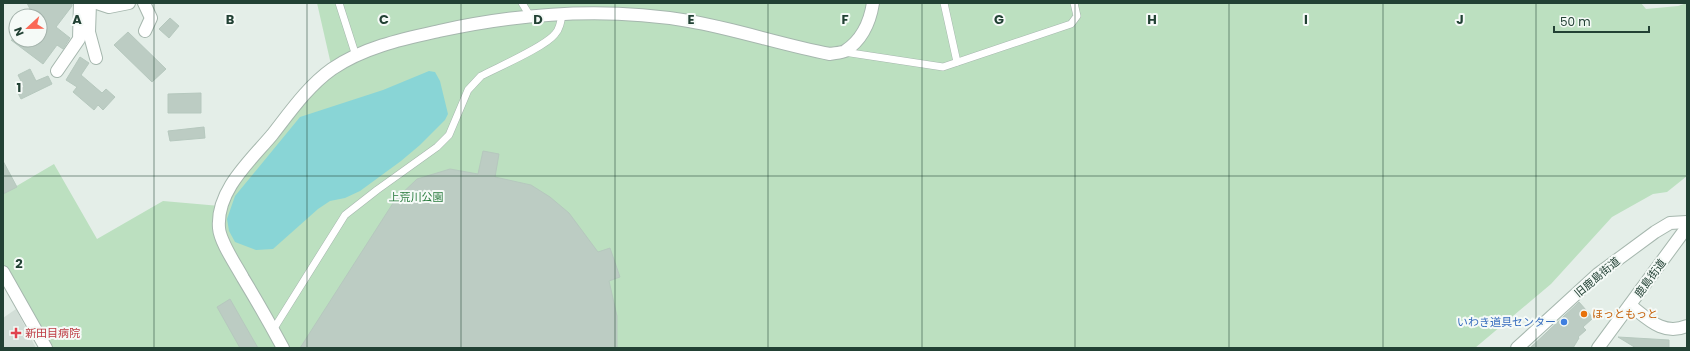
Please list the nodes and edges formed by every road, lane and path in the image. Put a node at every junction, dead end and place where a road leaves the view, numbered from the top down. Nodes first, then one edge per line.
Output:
1 (80, 3) edge
2 (90, 3) edge
3 (97, 3) edge
4 (129, 3) edge
5 (144, 3) edge
6 (339, 3) edge
7 (522, 3) edge
8 (873, 3) edge
9 (944, 3) edge
10 (1074, 3) edge
11 (562, 14) junction
12 (530, 16) junction
13 (145, 31) dead end
14 (844, 52) junction
15 (356, 56) junction
16 (96, 58) dead end
17 (957, 62) junction
18 (57, 71) dead end
19 (1687, 222) edge
20 (1687, 227) edge
21 (3, 272) edge
22 (1630, 305) junction
23 (1687, 326) edge
24 (273, 330) junction
25 (46, 348) edge
26 (283, 348) edge
27 (1517, 348) edge
28 (1598, 348) edge

1 - 18 street
2 - 16 street
3 - 4 street
5 - 13 street
6 - 15 lane
7 - 12 lane
8 - 14 street
9 - 17 lane
10 - 17 lane
11 - 12 street
11 - 14 street
11 - 24 lane
12 - 15 street
14 - 17 lane
15 - 24 street
19 - 27 street, 旧鹿島街道
20 - 22 street, 鹿島街道
21 - 25 street
22 - 23 street
22 - 28 street, 鹿島街道
24 - 26 street

